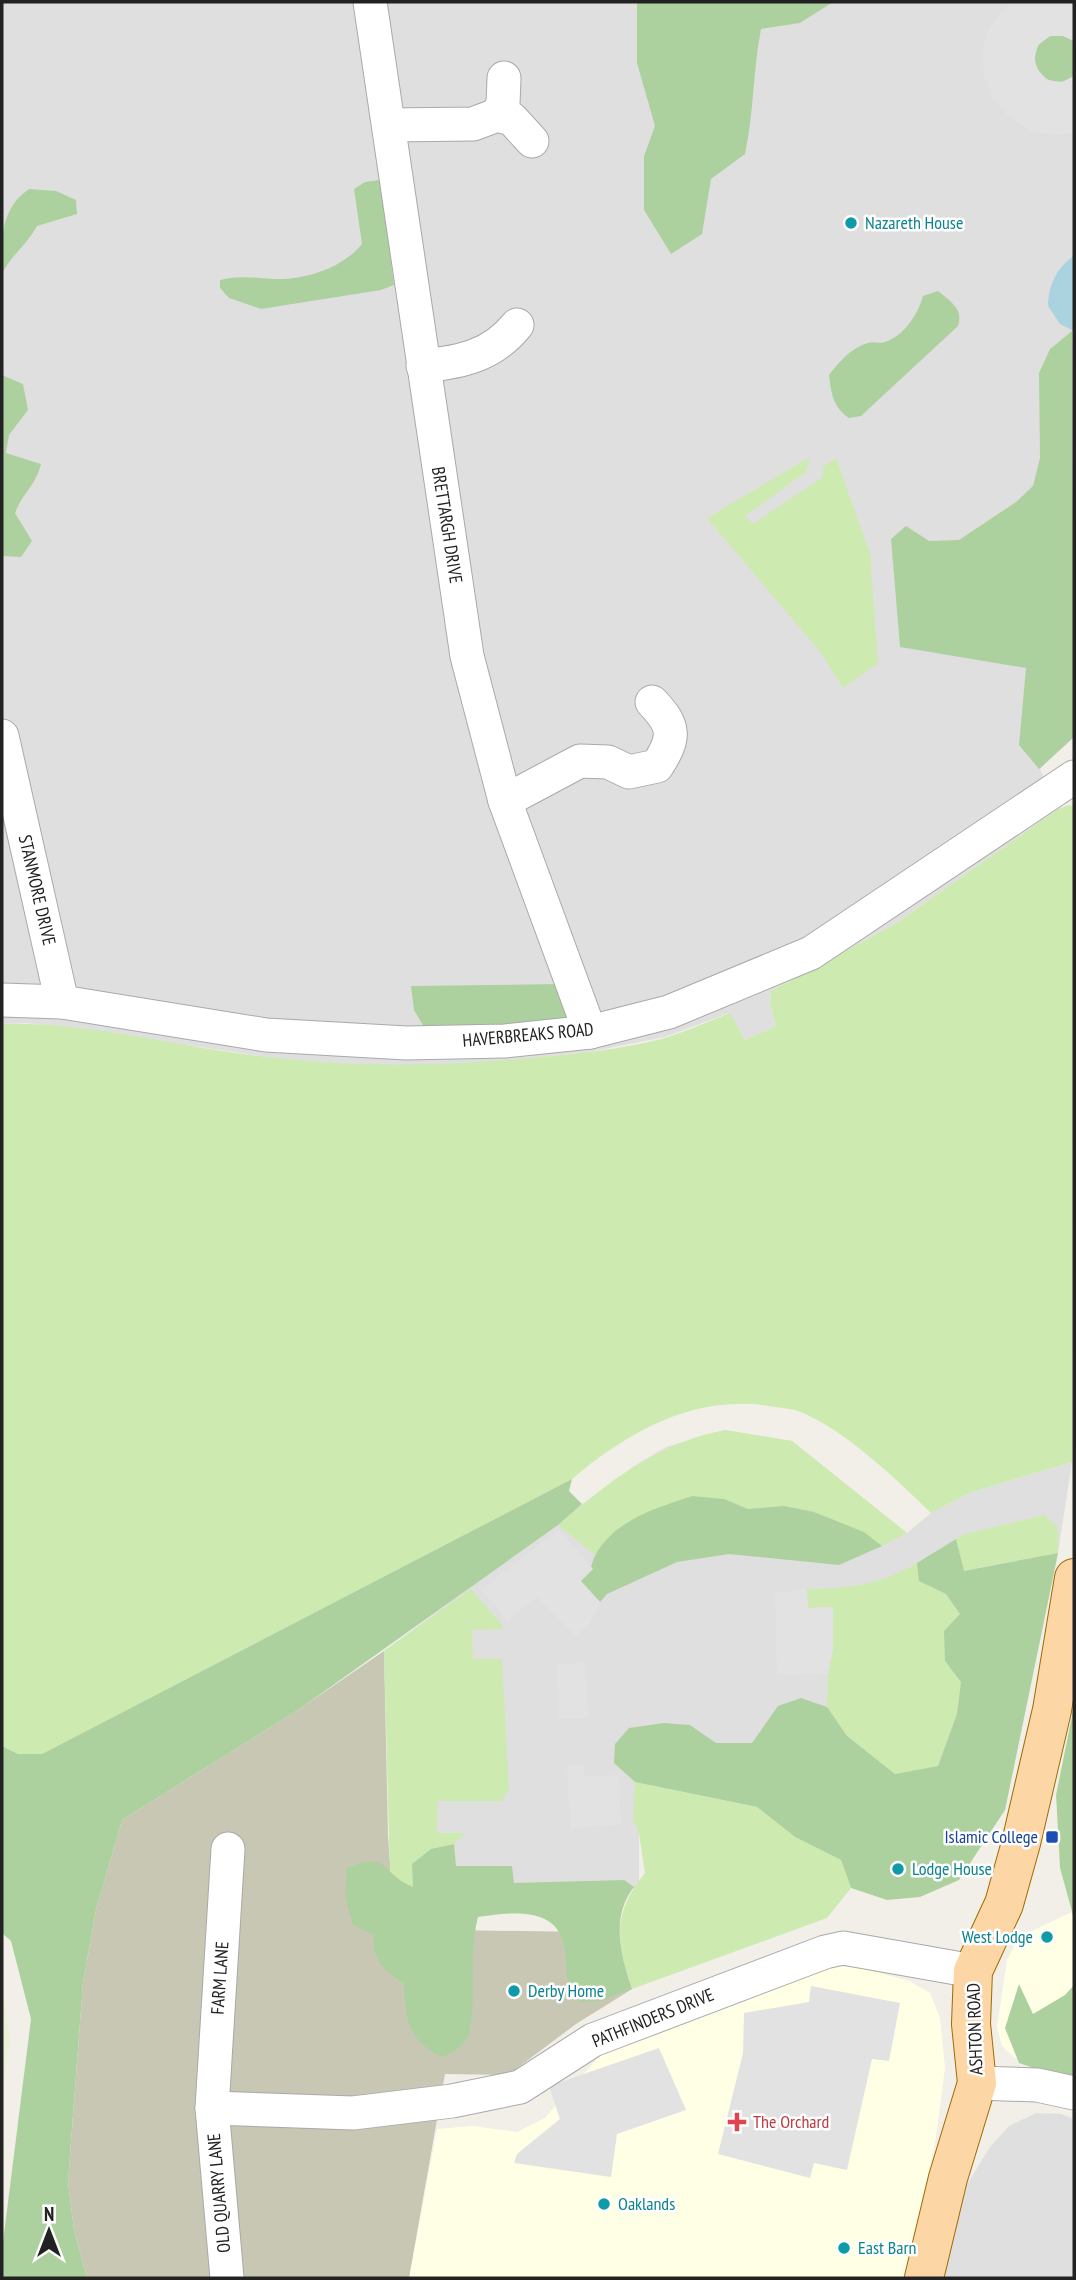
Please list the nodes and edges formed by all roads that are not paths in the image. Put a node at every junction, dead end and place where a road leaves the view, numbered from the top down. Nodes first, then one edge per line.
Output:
1 (370, 2) edge
2 (504, 78) dead end
3 (497, 115) junction
4 (389, 125) junction
5 (532, 141) dead end
6 (513, 343) dead end
7 (423, 366) junction
8 (652, 702) dead end
9 (2, 736) edge
10 (1074, 777) edge
11 (505, 801) junction
12 (2, 1000) edge
13 (62, 1002) junction
14 (590, 1032) junction
15 (1074, 1578) edge
16 (228, 1849) dead end
17 (973, 1971) junction
18 (977, 2083) junction
19 (1074, 2092) edge
20 (212, 2108) junction
21 (227, 2278) edge
22 (925, 2278) edge

1 - 4 street, BRETTARGH DRIVE
2 - 3 street
3 - 4 street
3 - 5 street
4 - 7 street, BRETTARGH DRIVE
6 - 7 street
7 - 11 street, BRETTARGH DRIVE
8 - 11 street
9 - 13 street, STANMORE DRIVE
10 - 14 street, HAVERBREAKS ROAD
11 - 14 street, BRETTARGH DRIVE
12 - 13 street, HAVERBREAKS ROAD
13 - 14 street, HAVERBREAKS ROAD
15 - 17 main road, ASHTON ROAD
16 - 20 street, FARM LANE
17 - 18 main road, ASHTON ROAD
17 - 20 street, PATHFINDERS DRIVE
18 - 19 street
18 - 22 main road, ASHTON ROAD
20 - 21 street, OLD QUARRY LANE

